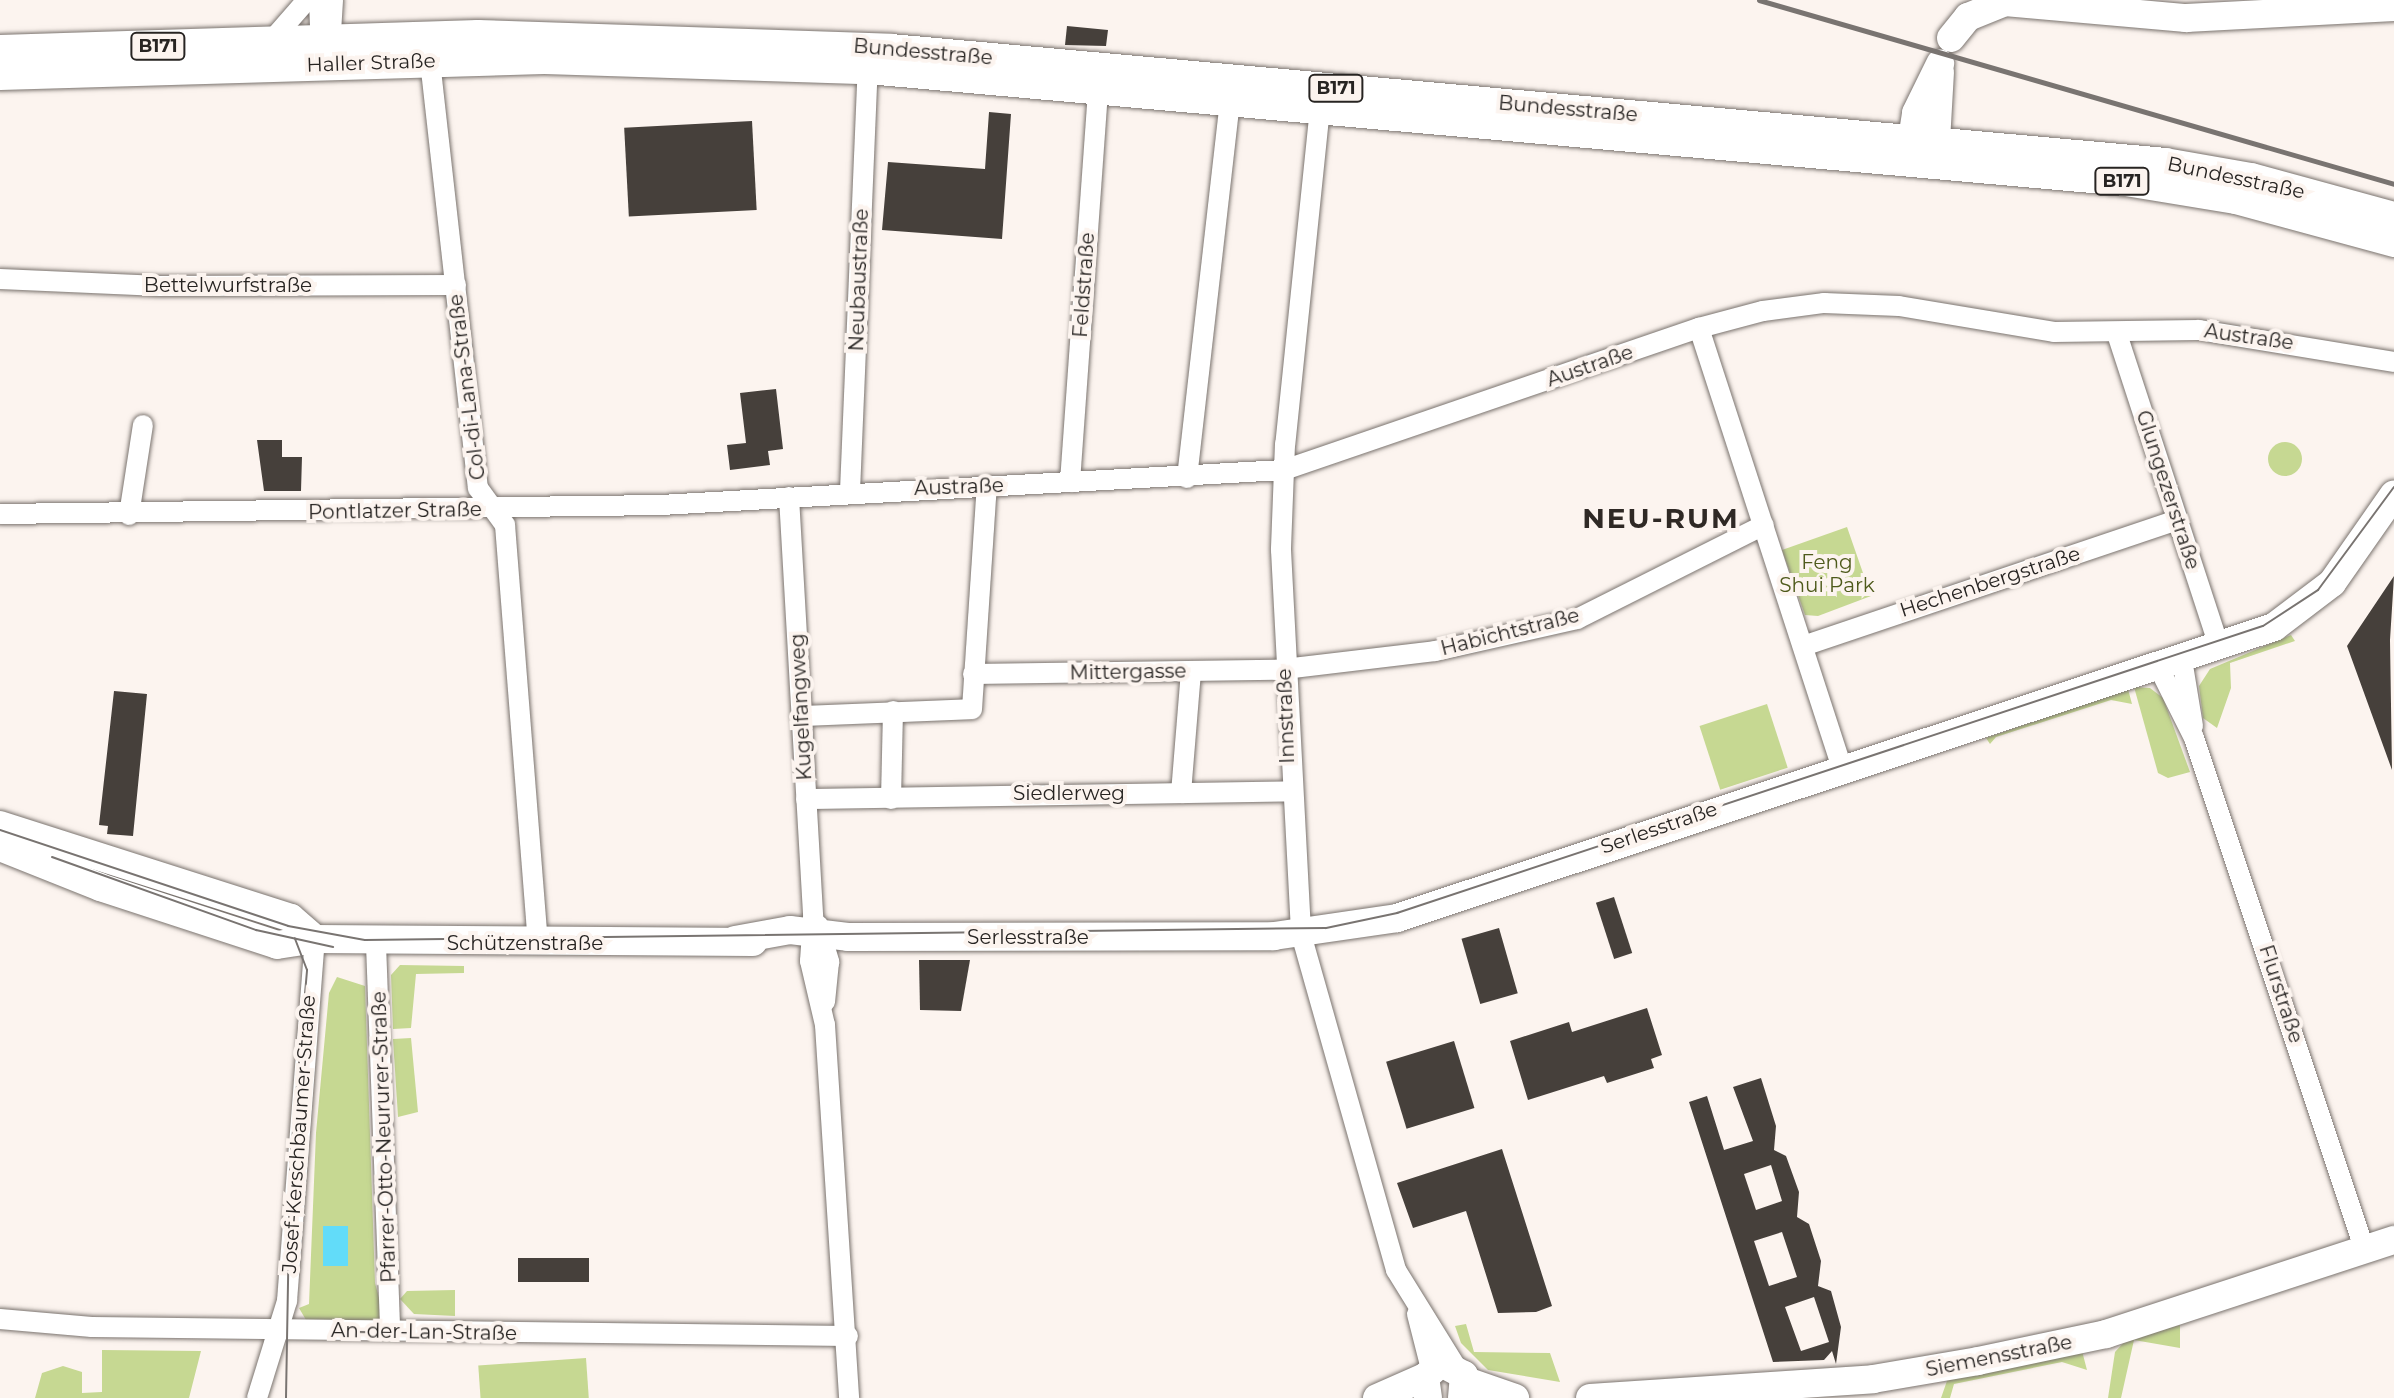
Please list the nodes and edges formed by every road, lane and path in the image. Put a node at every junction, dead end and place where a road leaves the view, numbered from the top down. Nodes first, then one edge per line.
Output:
1 (307, 0) edge
2 (319, 0) edge
3 (333, 0) edge
4 (2394, 7) edge
5 (1951, 38) dead end
6 (272, 40) junction
7 (325, 45) junction
8 (0, 50) edge
9 (739, 52) junction
10 (430, 61) junction
11 (868, 69) junction
12 (0, 75) edge
13 (1098, 89) junction
14 (1230, 101) junction
15 (1320, 108) junction
16 (1923, 148) junction
17 (2394, 217) edge
18 (2394, 242) edge
19 (0, 279) edge
20 (456, 285) junction
21 (1699, 328) junction
22 (2117, 334) junction
23 (2394, 362) edge
24 (143, 425) dead end
25 (1284, 470) junction
26 (1187, 478) junction
27 (1070, 482) junction
28 (987, 486) junction
29 (850, 491) junction
30 (2394, 494) edge
31 (789, 497) junction
32 (493, 510) junction
33 (0, 514) edge
34 (129, 515) junction
35 (2177, 520) junction
36 (1764, 525) junction
37 (1803, 646) junction
38 (2219, 646) junction
39 (2170, 662) junction
40 (1284, 670) junction
41 (1191, 671) junction
42 (973, 674) junction
43 (893, 711) junction
44 (801, 716) junction
45 (1842, 767) junction
46 (1289, 791) junction
47 (1181, 793) junction
48 (806, 799) junction
49 (891, 799) junction
50 (0, 825) edge
51 (0, 847) edge
52 (1301, 934) junction
53 (821, 935) junction
54 (315, 939) junction
55 (376, 944) junction
56 (538, 944) junction
57 (2394, 1240) edge
58 (2365, 1251) junction
59 (0, 1319) edge
60 (279, 1329) junction
61 (390, 1330) junction
62 (848, 1336) junction
63 (1444, 1381) edge
64 (1720, 1394) edge
65 (257, 1398) edge
66 (849, 1398) edge
67 (1377, 1398) edge
68 (1515, 1398) edge
69 (1590, 1398) edge

1 - 6 street
2 - 7 street
3 - 7 street
4 - 5 street
6 - 7 main road, Haller Straße / B171
6 - 8 main road, Haller Straße / B171
7 - 9 main road, Haller Straße / B171
7 - 10 main road, Haller Straße / B171
7 - 12 main road, Haller Straße / B171
9 - 10 main road, Haller Straße / B171
9 - 11 main road, Bundesstraße / B171
9 - 16 main road, Bundesstraße / B171
10 - 20 street, Col-di-Lana-Straße
11 - 13 main road, Bundesstraße / B171
11 - 29 street, Neubaustraße
13 - 14 main road, Bundesstraße / B171
13 - 27 street, Feldstraße
14 - 15 main road, Bundesstraße / B171
14 - 26 street
15 - 16 main road, Bundesstraße / B171
15 - 25 street, Innstraße
16 - 17 main road, Bundesstraße / B171
16 - 18 main road, Bundesstraße / B171
19 - 20 street, Bettelwurfstraße
20 - 32 street, Col-di-Lana-Straße
21 - 22 street, Austraße
21 - 25 street, Austraße
21 - 36 street
22 - 23 street, Austraße
22 - 35 street, Glungezerstraße
24 - 34 street
25 - 26 street, Austraße
25 - 40 street, Innstraße
26 - 27 street, Austraße
27 - 28 street, Austraße
28 - 29 street, Austraße
28 - 42 street
29 - 31 street, Austraße
30 - 38 street, Serlesstraße
31 - 32 street, Pontlatzer Straße
31 - 44 street, Kugelfangweg
32 - 34 street, Pontlatzer Straße
32 - 56 street, Col-di-Lana-Straße
33 - 34 street, Pontlatzer Straße
35 - 37 street, Hechenbergstraße
35 - 38 street, Glungezerstraße
36 - 37 street
36 - 40 street, Habichtstraße
37 - 45 street
38 - 39 street, Serlesstraße
39 - 45 street, Serlesstraße
39 - 58 street, Flurstraße
40 - 41 street, Mittergasse
40 - 46 street, Innstraße
41 - 42 street, Mittergasse
41 - 47 street
42 - 43 street
43 - 44 street
43 - 49 street
44 - 48 street, Kugelfangweg
45 - 52 street, Serlesstraße
46 - 47 street, Siedlerweg
46 - 52 street, Innstraße
47 - 49 street, Siedlerweg
48 - 49 street, Siedlerweg
48 - 53 street, Kugelfangweg
50 - 54 street
51 - 54 street, Schützenstraße
52 - 53 street, Serlesstraße
52 - 63 street, Innstraße
53 - 56 street, Schützenstraße
53 - 62 street, Kugelfangweg
54 - 55 street, Schützenstraße
54 - 60 street, Josef-Kerschbaumer-Straße
55 - 56 street, Schützenstraße
55 - 61 street, Pfarrer-Otto-Neururer-Straße
57 - 58 street, Siemensstraße
58 - 64 street, Siemensstraße
59 - 60 street, An-der-Lan-Straße
60 - 61 street, An-der-Lan-Straße
60 - 65 street, Josef-Kerschbaumer-Straße
61 - 62 street, An-der-Lan-Straße
62 - 66 street, Kugelfangweg
63 - 67 street
63 - 68 street
64 - 69 street, Siemensstraße

